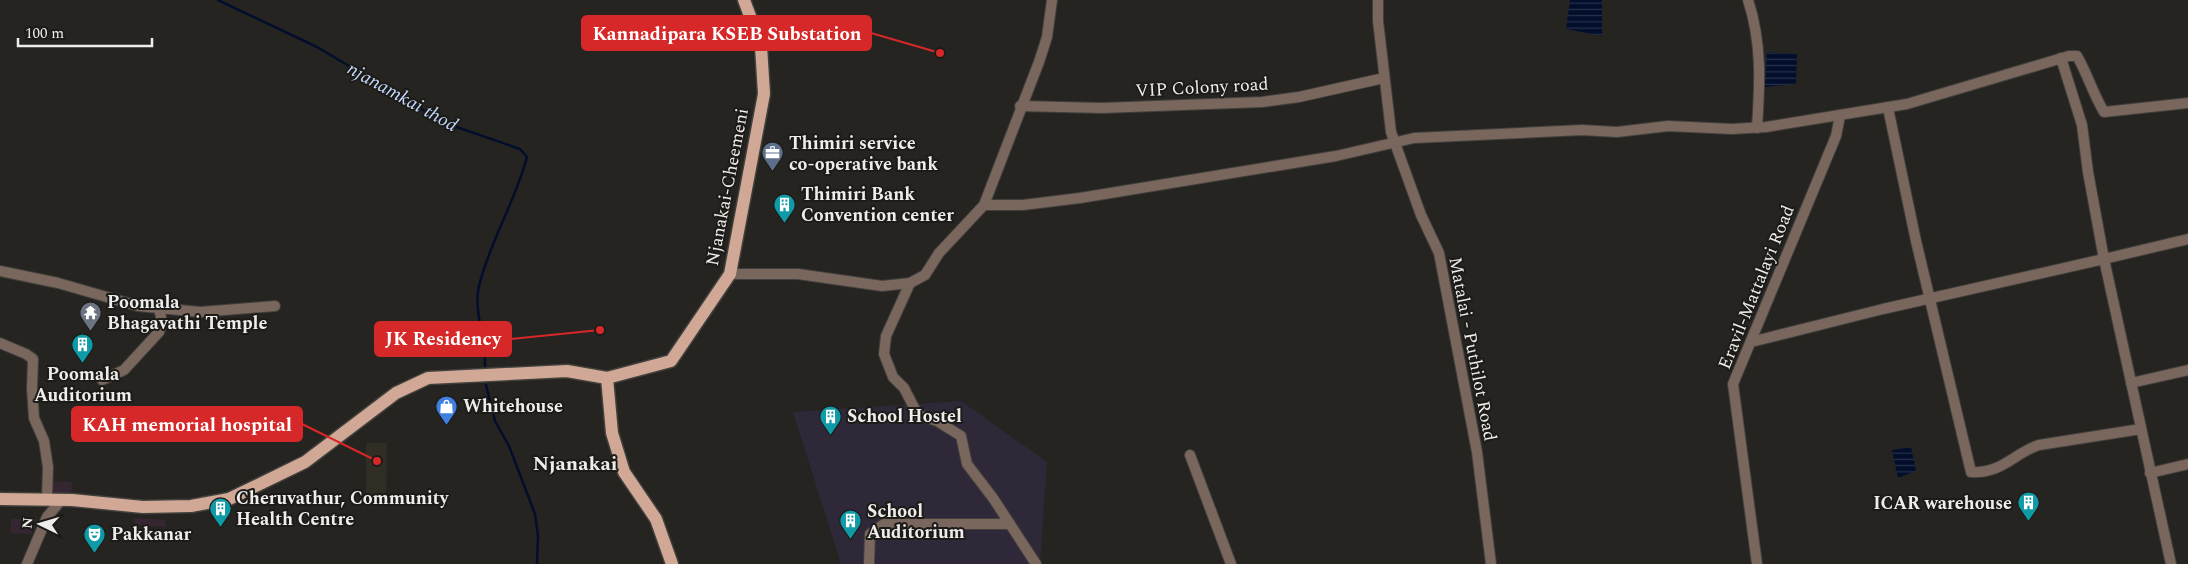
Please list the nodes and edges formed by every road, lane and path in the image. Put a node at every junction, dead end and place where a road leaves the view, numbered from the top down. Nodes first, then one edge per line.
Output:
1 (744, 0) edge
2 (1052, 0) edge
3 (1378, 0) edge
4 (1748, 0) edge
5 (2061, 58) junction
6 (1384, 78) junction
7 (2188, 102) edge
8 (1020, 106) junction
9 (1888, 108) junction
10 (1840, 116) junction
11 (1756, 128) junction
12 (1393, 142) junction
13 (984, 205) junction
14 (2188, 239) edge
15 (2104, 259) junction
16 (0, 271) edge
17 (730, 274) junction
18 (910, 283) junction
19 (1931, 298) junction
20 (275, 306) dead end
21 (159, 308) junction
22 (1751, 342) junction
23 (0, 343) edge
24 (2188, 370) edge
25 (606, 378) junction
26 (102, 380) dead end
27 (2131, 384) junction
28 (2141, 429) junction
29 (1190, 455) dead end
30 (2188, 464) edge
31 (2150, 473) junction
32 (47, 498) junction
33 (0, 499) edge
34 (62, 499) junction
35 (1010, 524) junction
36 (27, 564) edge
37 (672, 564) edge
38 (869, 564) edge
39 (1036, 564) edge
40 (1230, 564) edge
41 (1491, 564) edge
42 (1757, 564) edge
43 (2171, 564) edge

1 - 17 main road, Njanakai-Cheemeni
2 - 8 street
3 - 6 street, Matalai - Puthilot Road
4 - 11 street
5 - 7 street
5 - 9 street
5 - 15 street
6 - 8 street, VIP Colony road
6 - 12 street, Matalai - Puthilot Road
8 - 13 street
9 - 10 street
9 - 19 street
10 - 11 street
10 - 22 street, Eravil-Mattalayi Road
11 - 12 street
12 - 13 street
12 - 41 street, Matalai - Puthilot Road
13 - 18 street
14 - 15 street
15 - 19 street
15 - 27 street
16 - 21 street
17 - 18 street
17 - 25 main road, Njanakai-Cheemeni
18 - 35 street
19 - 22 street
19 - 28 street
20 - 21 street
21 - 26 street
22 - 42 street, Eravil-Mattalayi Road
23 - 32 street
24 - 27 street
25 - 34 main road
25 - 37 main road
27 - 28 street
28 - 31 street
29 - 40 street
30 - 31 street
31 - 43 street
32 - 33 main road
32 - 34 main road
34 - 36 street
35 - 38 street
35 - 39 street

